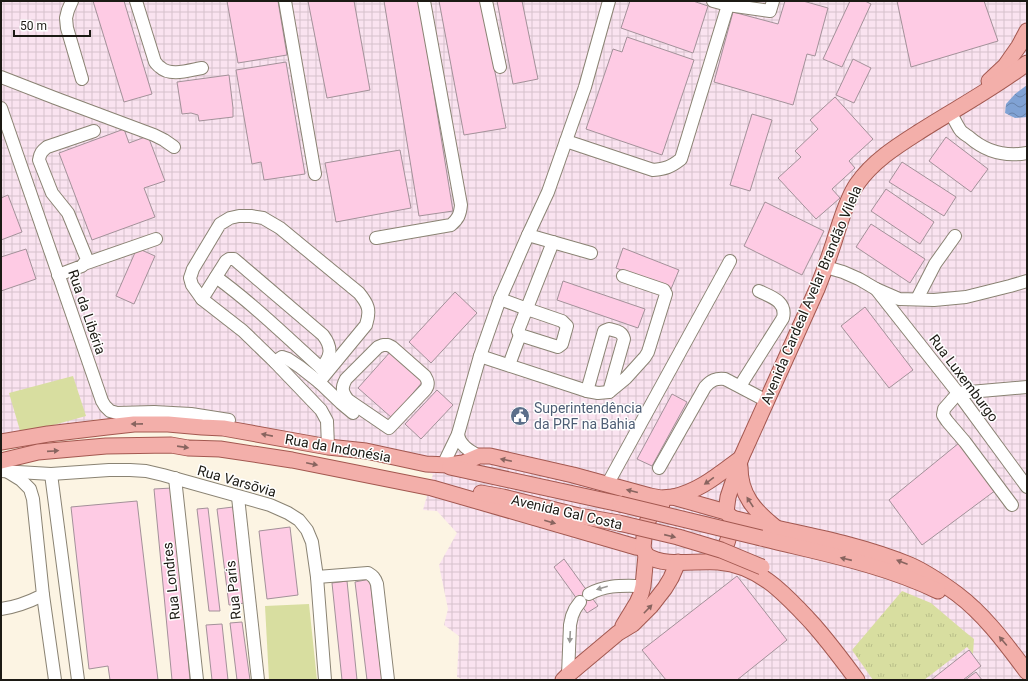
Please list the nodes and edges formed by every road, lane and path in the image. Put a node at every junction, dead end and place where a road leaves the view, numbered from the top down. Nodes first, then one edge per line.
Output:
1 (72, 1) edge
2 (136, 1) edge
3 (285, 1) edge
4 (424, 1) edge
5 (486, 1) edge
6 (609, 1) edge
7 (713, 1) edge
8 (773, 1) edge
9 (728, 4) junction
10 (1027, 31) edge
11 (1027, 63) edge
12 (500, 67) dead end
13 (202, 68) dead end
14 (1, 77) edge
15 (82, 79) dead end
16 (966, 103) junction
17 (1, 108) edge
18 (950, 112) junction
19 (94, 131) dead end
20 (566, 141) junction
21 (174, 147) dead end
22 (1027, 153) edge
23 (315, 174) dead end
24 (528, 235) junction
25 (955, 236) dead end
26 (376, 238) dead end
27 (156, 239) dead end
28 (553, 242) junction
29 (591, 253) dead end
30 (730, 261) dead end
31 (84, 264) junction
32 (826, 267) junction
33 (58, 275) junction
34 (624, 276) dead end
35 (216, 277) junction
36 (1027, 281) edge
37 (876, 289) junction
38 (759, 291) dead end
39 (202, 299) junction
40 (500, 299) junction
41 (917, 300) junction
42 (527, 309) junction
43 (520, 335) junction
44 (480, 356) junction
45 (275, 362) junction
46 (509, 365) junction
47 (322, 374) junction
48 (740, 386) junction
49 (1027, 387) edge
50 (588, 391) junction
51 (609, 392) junction
52 (958, 394) junction
53 (767, 401) junction
54 (229, 420) dead end
55 (390, 428) junction
56 (458, 434) junction
57 (1, 442) edge
58 (328, 447) junction
59 (479, 456) junction
60 (741, 458) junction
61 (443, 465) junction
62 (3, 467) edge
63 (659, 468) dead end
64 (51, 474) junction
65 (175, 478) junction
66 (607, 485) junction
67 (1027, 487) edge
68 (432, 488) junction
69 (238, 497) junction
70 (672, 497) junction
71 (1012, 505) dead end
72 (729, 515) junction
73 (778, 529) junction
74 (645, 551) junction
75 (678, 562) junction
76 (704, 562) junction
77 (317, 577) junction
78 (643, 586) junction
79 (589, 594) dead end
80 (43, 595) junction
81 (580, 602) dead end
82 (1, 608) edge
83 (973, 608) junction
84 (618, 633) junction
85 (1027, 672) edge
86 (566, 677) edge
87 (55, 680) edge
88 (78, 680) edge
89 (197, 680) edge
90 (258, 680) edge
91 (325, 680) edge
92 (388, 680) edge
93 (857, 680) edge
94 (865, 680) edge

1 - 15 street
2 - 13 street
3 - 23 street
4 - 26 street
5 - 12 street
6 - 20 street
7 - 9 street
8 - 9 street
9 - 20 street
10 - 16 main road
11 - 16 main road, Avenida Cardeal Avelar Brandão Vilela
14 - 21 street
16 - 18 main road, Avenida Cardeal Avelar Brandão Vilela
17 - 33 street, Rua da Libéria
18 - 22 street
18 - 32 main road, Avenida Cardeal Avelar Brandão Vilela
19 - 31 street
20 - 24 street
24 - 28 street
24 - 40 street
25 - 41 street
27 - 31 street
28 - 29 street
28 - 42 street
30 - 66 street
31 - 33 street
32 - 37 street
32 - 53 main road, Avenida Cardeal Avelar Brandão Vilela
33 - 54 street, Rua da Libéria
34 - 51 street
35 - 39 street
35 - 47 street
35 - 47 street
36 - 41 street
37 - 41 street
37 - 52 street, Rua Luxemburgo
38 - 48 street
39 - 45 street
39 - 47 street
40 - 42 street
40 - 44 street
42 - 43 street
42 - 43 street
43 - 46 street
44 - 46 street
44 - 56 street
45 - 47 street
45 - 58 street
46 - 50 street
47 - 55 street
48 - 53 street
48 - 63 street
49 - 52 street
50 - 51 street
50 - 51 street
52 - 67 street, Rua Luxemburgo
52 - 71 street
53 - 60 main road, Avenida Cardeal Avelar Brandão Vilela
55 - 55 street
56 - 59 street
56 - 61 street
58 -> 57 main road, Rua da Indonésia
58 - 61 main road, Rua da Indonésia
59 - 61 main road, Rua da Indonésia
66 -> 59 main road, Rua da Indonésia
60 -> 70 main road, Rua da Indonésia
60 - 72 main road, Avenida Cardeal Avelar Brandão Vilela
73 -> 60 main road
83 -> 61 main road, bridge
62 - 64 street, Rua Varsōvia
62 -> 68 main road, Rua da Indonésia
62 - 80 street
64 - 65 street, Rua Varsōvia
64 - 88 street
65 - 69 street, Rua Varsōvia
65 - 89 street, Rua Londres
70 -> 66 main road, Rua da Indonésia
68 -> 74 main road, Avenida Gal Costa
68 -> 94 main road, Avenida Gal Costa, bridge
69 - 77 street, Rua Varsōvia
69 - 90 street, Rua Paris
70 - 72 main road, Rua da Indonésia
70 - 74 main road, Rua da Indonésia
72 - 73 main road, Rua da Indonésia
72 - 76 main road, Avenida Cardeal Avelar Brandão Vilela
83 -> 73 main road, Rua da Indonésia
74 - 75 main road, Avenida Gal Costa
74 - 78 main road
75 - 76 main road, Avenida Gal Costa
84 -> 75 main road
76 - 93 main road, Avenida Gal Costa
77 - 91 street, Rua Varsōvia
77 - 92 street
78 -> 79 street
78 - 84 main road
80 - 82 street
80 - 87 street
81 -> 86 street
85 -> 83 main road, Rua da Indonésia
84 - 86 main road

